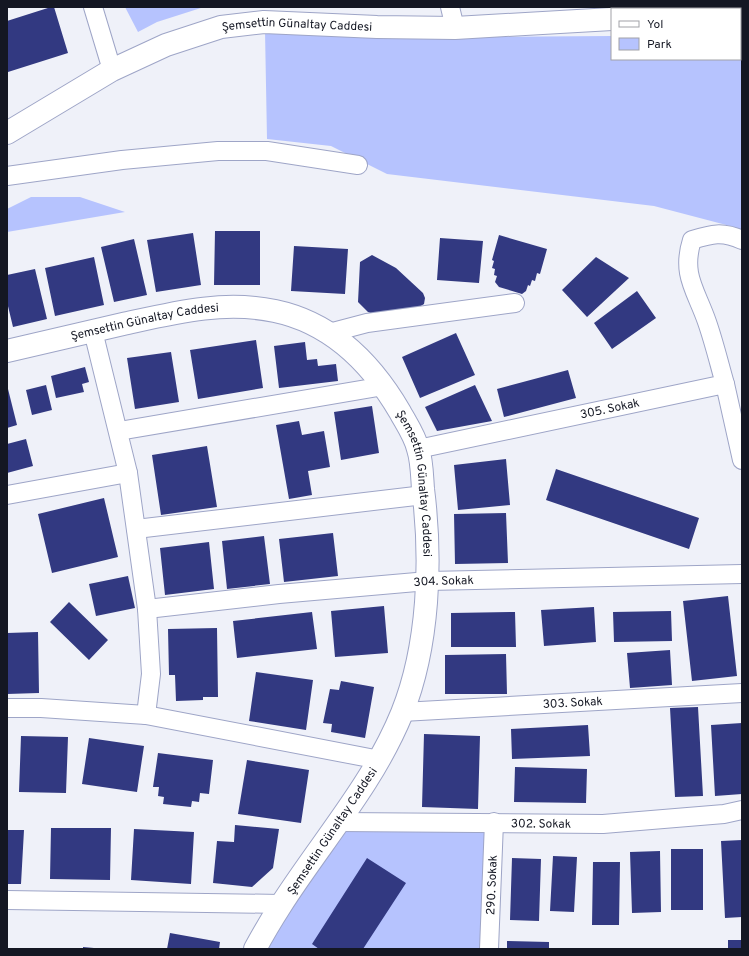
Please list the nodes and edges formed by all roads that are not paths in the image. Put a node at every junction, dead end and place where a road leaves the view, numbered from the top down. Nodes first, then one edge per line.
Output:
1 (93, 7) edge
2 (450, 7) edge
3 (611, 19) edge
4 (455, 28) junction
5 (112, 70) junction
6 (7, 133) edge
7 (358, 165) dead end
8 (7, 176) edge
9 (742, 240) edge
10 (515, 303) dead end
11 (93, 331) junction
12 (329, 333) junction
13 (7, 351) edge
14 (725, 384) junction
15 (384, 386) junction
16 (119, 431) junction
17 (418, 449) junction
18 (742, 460) edge
19 (128, 472) junction
20 (7, 495) edge
21 (424, 495) junction
22 (136, 529) junction
23 (742, 574) edge
24 (428, 582) junction
25 (147, 609) junction
26 (742, 693) edge
27 (7, 708) edge
28 (402, 712) junction
29 (146, 715) junction
30 (380, 760) junction
31 (742, 810) edge
32 (340, 822) junction
33 (494, 822) junction
34 (7, 900) edge
35 (281, 904) junction
36 (255, 949) edge
37 (489, 949) edge

1 - 5 street
2 - 4 street
3 - 4 street, Şemsettin Günaltay Caddesi
4 - 5 street, Şemsettin Günaltay Caddesi
5 - 6 street, Şemsettin Günaltay Caddesi
7 - 8 street
9 - 14 street
10 - 12 street
11 - 12 street, Şemsettin Günaltay Caddesi
11 - 13 street, Şemsettin Günaltay Caddesi
11 - 16 street
12 - 15 street, Şemsettin Günaltay Caddesi
14 - 17 street, 305. Sokak
14 - 18 street
15 - 16 street
15 - 17 street, Şemsettin Günaltay Caddesi
16 - 19 street
17 - 21 street, Şemsettin Günaltay Caddesi
19 - 20 street
19 - 22 street
21 - 22 street
21 - 24 street, Şemsettin Günaltay Caddesi
22 - 25 street
23 - 24 street, 304. Sokak
24 - 25 street, 304. Sokak
24 - 28 street, Şemsettin Günaltay Caddesi
25 - 29 street
26 - 28 street, 303. Sokak
27 - 29 street
28 - 30 street, Şemsettin Günaltay Caddesi
29 - 30 street
30 - 32 street, Şemsettin Günaltay Caddesi
31 - 33 street, 302. Sokak
32 - 33 street, 302. Sokak
32 - 35 street, Şemsettin Günaltay Caddesi
33 - 37 street, 290. Sokak
34 - 35 street
35 - 36 street, Şemsettin Günaltay Caddesi

